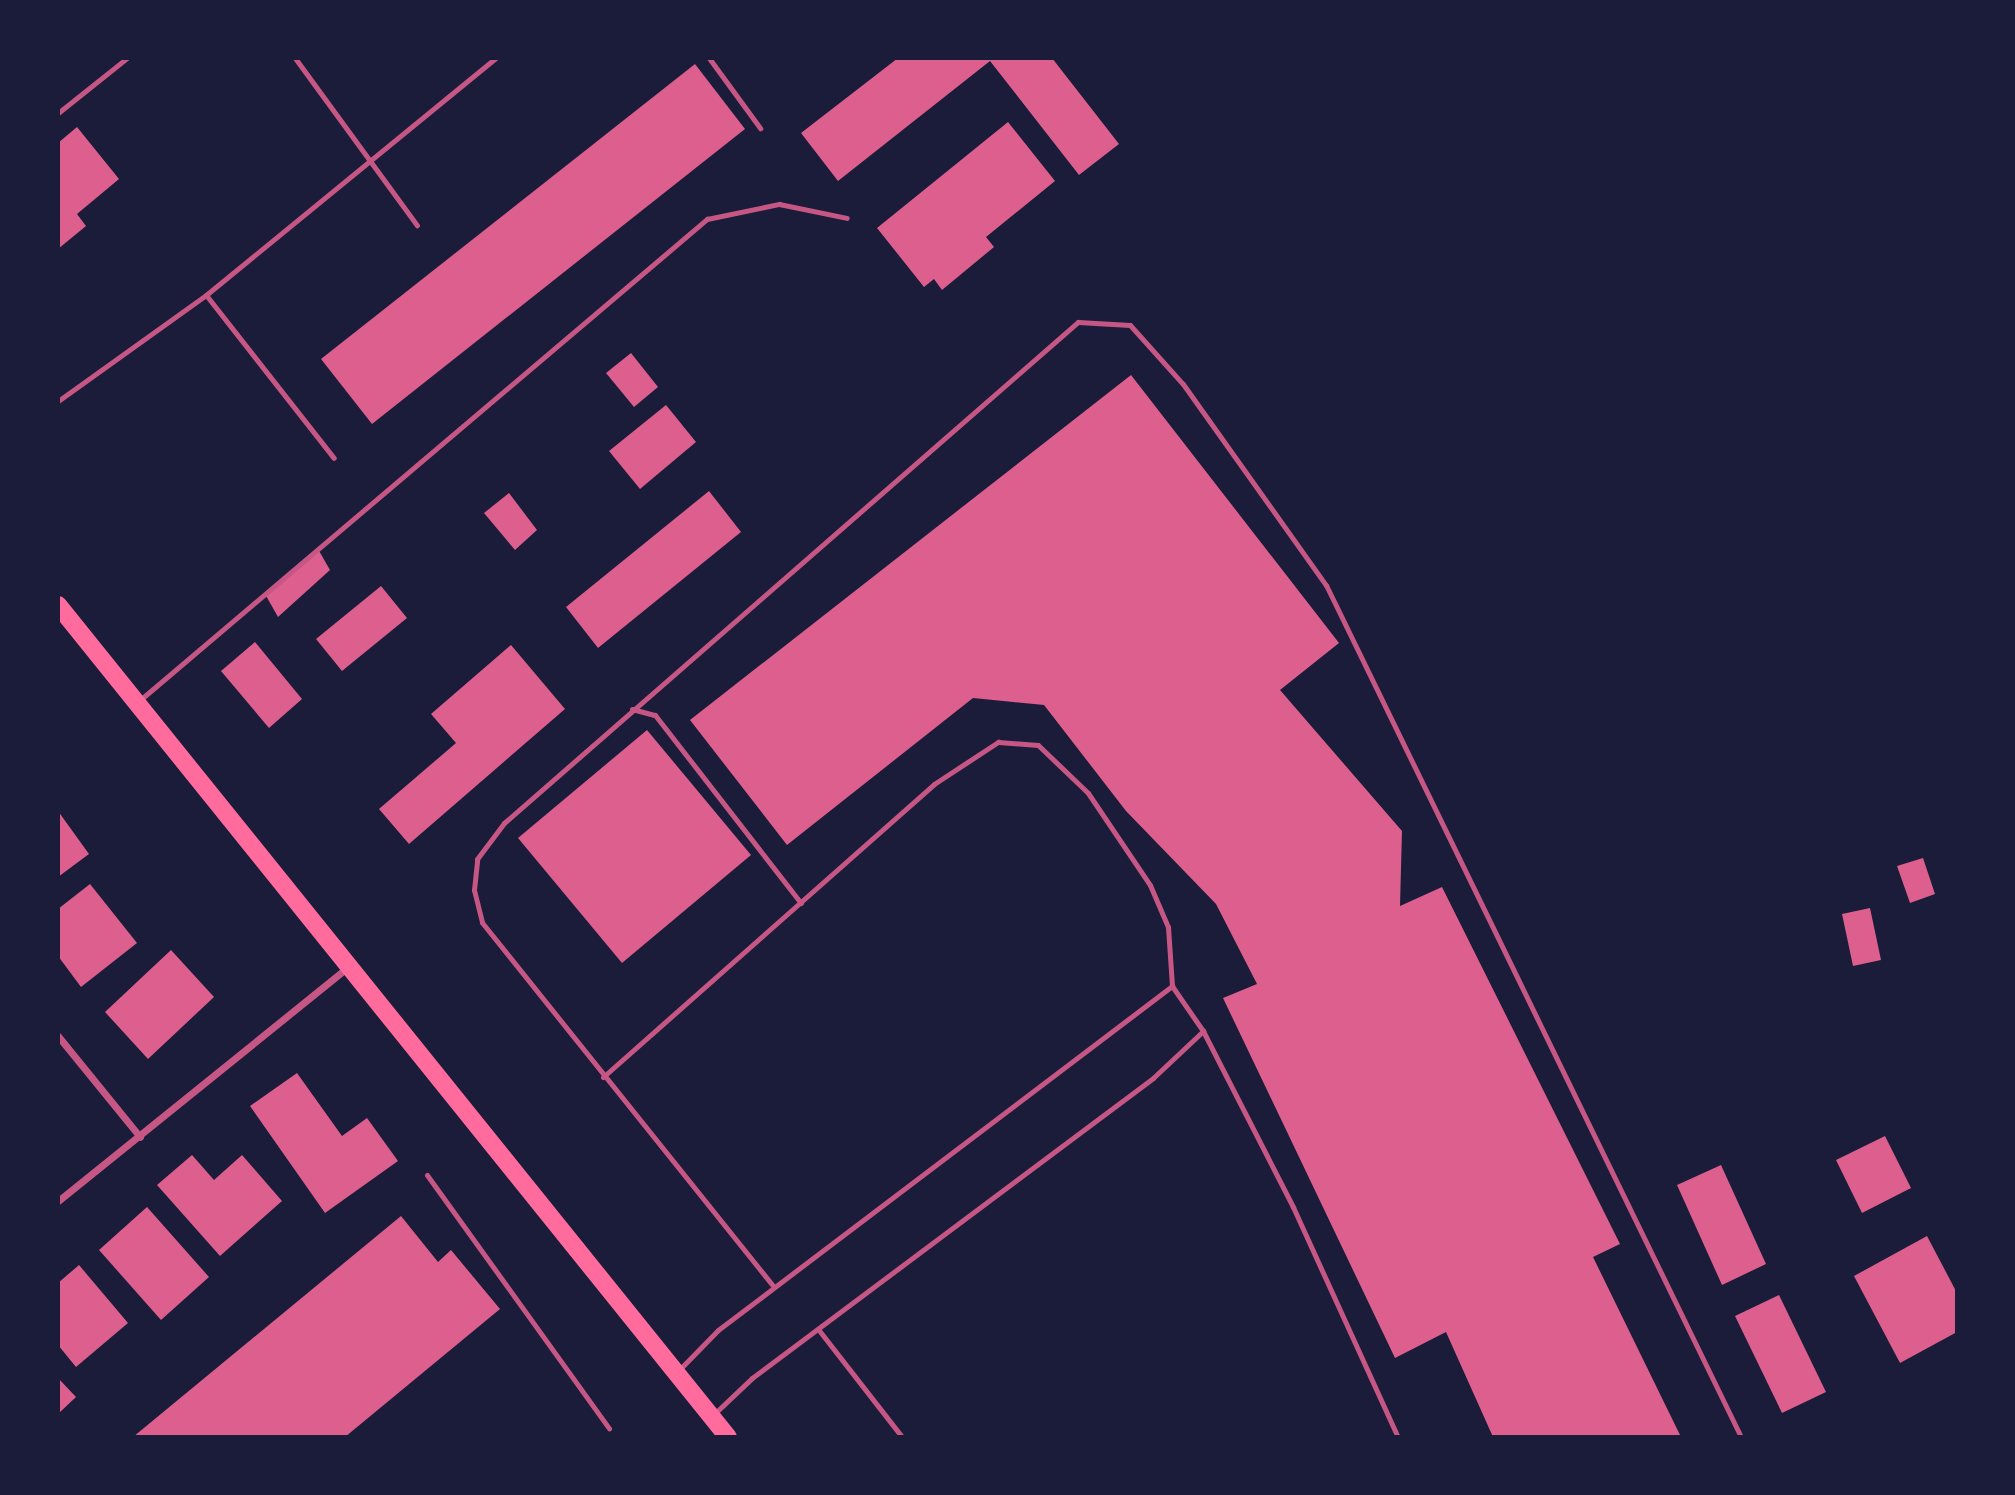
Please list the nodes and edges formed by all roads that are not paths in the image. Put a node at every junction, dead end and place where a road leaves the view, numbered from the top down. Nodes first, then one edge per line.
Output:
1 (127, 58) edge
2 (295, 58) edge
3 (496, 58) edge
4 (709, 58) edge
5 (58, 113) edge
6 (760, 128) dead end
7 (372, 163) junction
8 (846, 218) dead end
9 (417, 225) dead end
10 (206, 295) junction
11 (58, 401) edge
12 (334, 458) dead end
13 (58, 606) edge
14 (137, 703) junction
15 (632, 709) junction
16 (801, 903) junction
17 (347, 968) junction
18 (1172, 986) junction
19 (1203, 1031) junction
20 (58, 1036) edge
21 (603, 1077) junction
22 (140, 1137) junction
23 (427, 1175) dead end
24 (58, 1201) edge
25 (774, 1287) junction
26 (818, 1329) junction
27 (678, 1371) junction
28 (712, 1417) junction
29 (609, 1428) dead end
30 (728, 1437) edge
31 (902, 1437) edge
32 (1398, 1437) edge
33 (1741, 1437) edge

1 - 5 lane
2 - 7 lane
3 - 7 lane
4 - 6 lane
7 - 9 lane
7 - 10 lane
8 - 14 lane
10 - 11 lane
10 - 12 lane
13 - 14 main road
14 - 17 main road
15 - 16 lane
15 - 21 lane
15 - 33 lane
16 - 18 lane
16 - 21 lane
17 - 22 street
17 - 27 main road
18 - 19 lane
18 - 25 lane
19 - 26 lane
19 - 32 lane
20 - 22 street
21 - 25 lane
22 - 24 street
23 - 29 lane
25 - 27 lane
26 - 28 lane
26 - 31 lane
27 - 28 main road
28 - 30 main road

